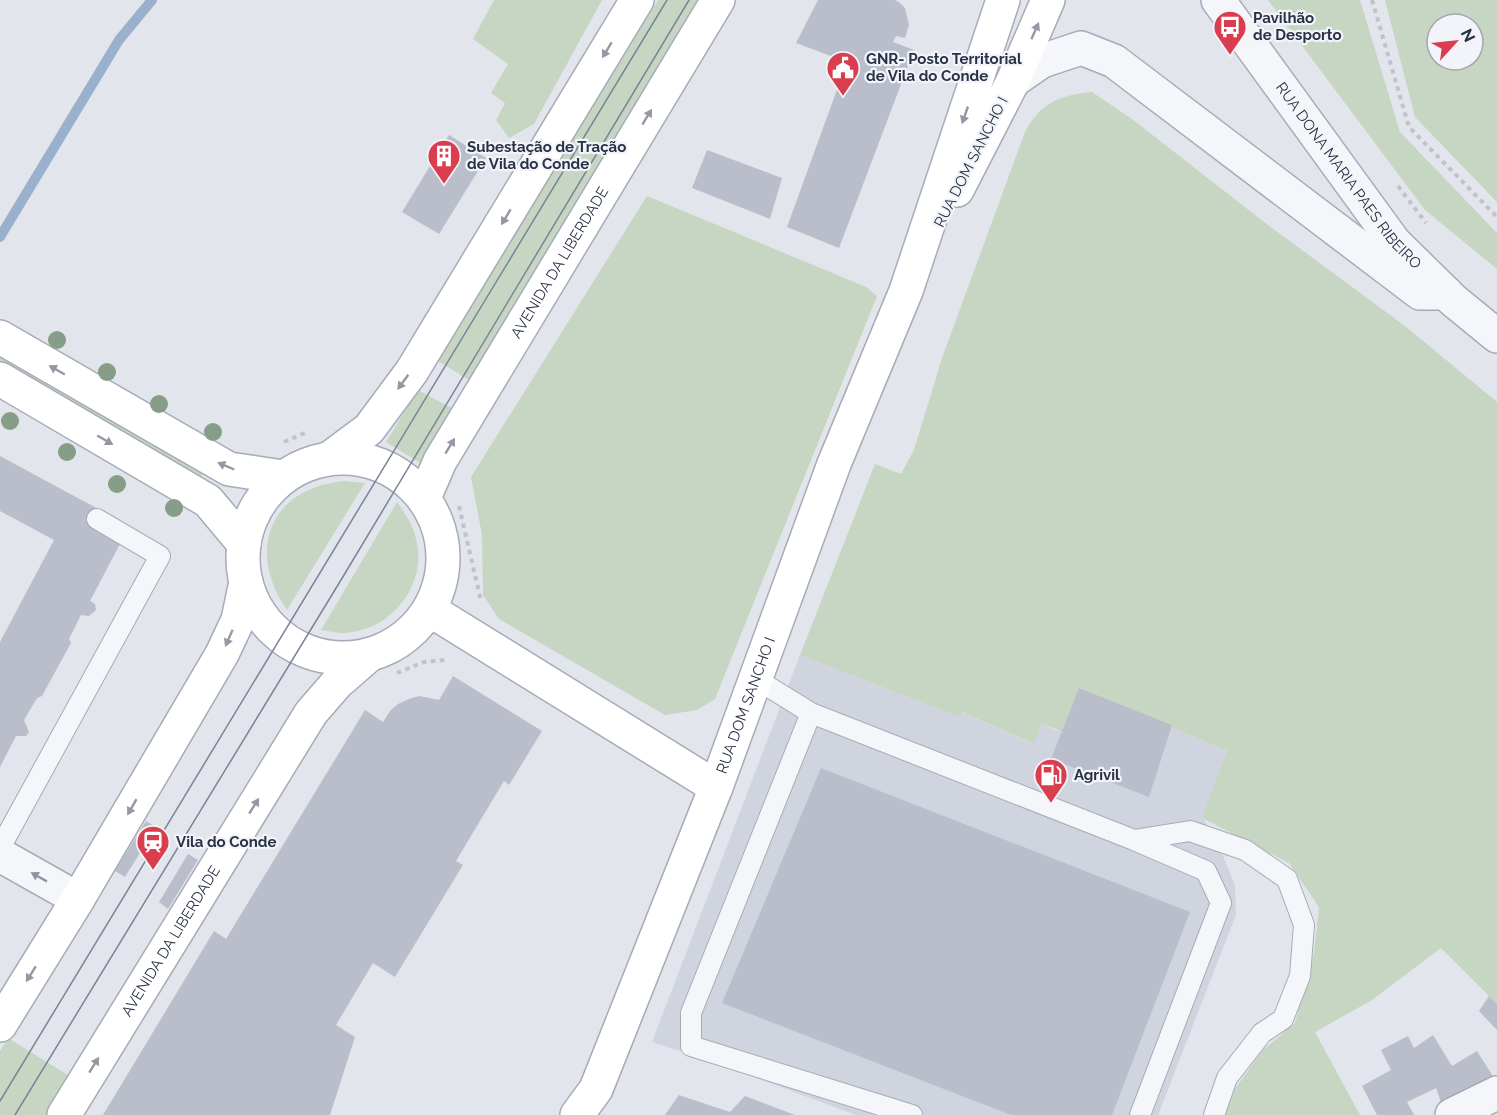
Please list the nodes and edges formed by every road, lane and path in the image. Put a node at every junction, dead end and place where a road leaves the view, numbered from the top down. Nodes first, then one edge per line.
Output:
1 (637, 0) edge
2 (718, 0) edge
3 (1004, 0) edge
4 (1048, 0) edge
5 (1218, 0) edge
6 (1372, 0) edge
7 (1013, 81) junction
8 (1395, 182) dead end
9 (1497, 217) edge
10 (1431, 229) dead end
11 (906, 291) junction
12 (1446, 293) junction
13 (1497, 336) edge
14 (0, 337) edge
15 (0, 379) edge
16 (330, 458) junction
17 (283, 477) junction
18 (424, 498) junction
19 (97, 519) dead end
20 (244, 544) junction
21 (246, 582) junction
22 (430, 610) junction
23 (455, 659) dead end
24 (378, 666) junction
25 (756, 679) junction
26 (811, 713) junction
27 (716, 787) junction
28 (1134, 840) junction
29 (0, 848) edge
30 (0, 855) edge
31 (78, 898) junction
32 (0, 1025) edge
33 (1497, 1093) edge
34 (64, 1115) edge
35 (577, 1115) edge
36 (912, 1115) edge
37 (1140, 1115) edge
38 (1214, 1115) edge
39 (1452, 1115) edge

1 -> 16 street
18 -> 2 street, AVENIDA DA LIBERDADE
3 -> 11 street, RUA DOM SANCHO I
7 -> 4 street, RUA DOM SANCHO I
5 - 12 street, RUA DONA MARIA PAES RIBEIRO
6 - 9 path
7 - 11 street, RUA DOM SANCHO I
7 - 12 street
8 - 10 path
11 - 25 street, RUA DOM SANCHO I
12 - 13 street, RUA DONA MARIA PAES RIBEIRO
17 -> 14 street
15 -> 20 street
16 - 17 street
16 - 18 street
17 - 20 street
18 - 22 street
19 - 29 lane
20 - 21 street
21 - 24 street
21 -> 31 street
22 - 24 street
22 - 27 street
23 - 24 path
34 -> 24 street, AVENIDA DA LIBERDADE
25 - 26 lane
25 - 27 street, RUA DOM SANCHO I
26 - 28 lane
26 - 36 lane
27 - 35 street, RUA DOM SANCHO I
28 - 37 lane
28 - 38 lane
31 -> 30 street
31 -> 32 street
33 - 39 street

